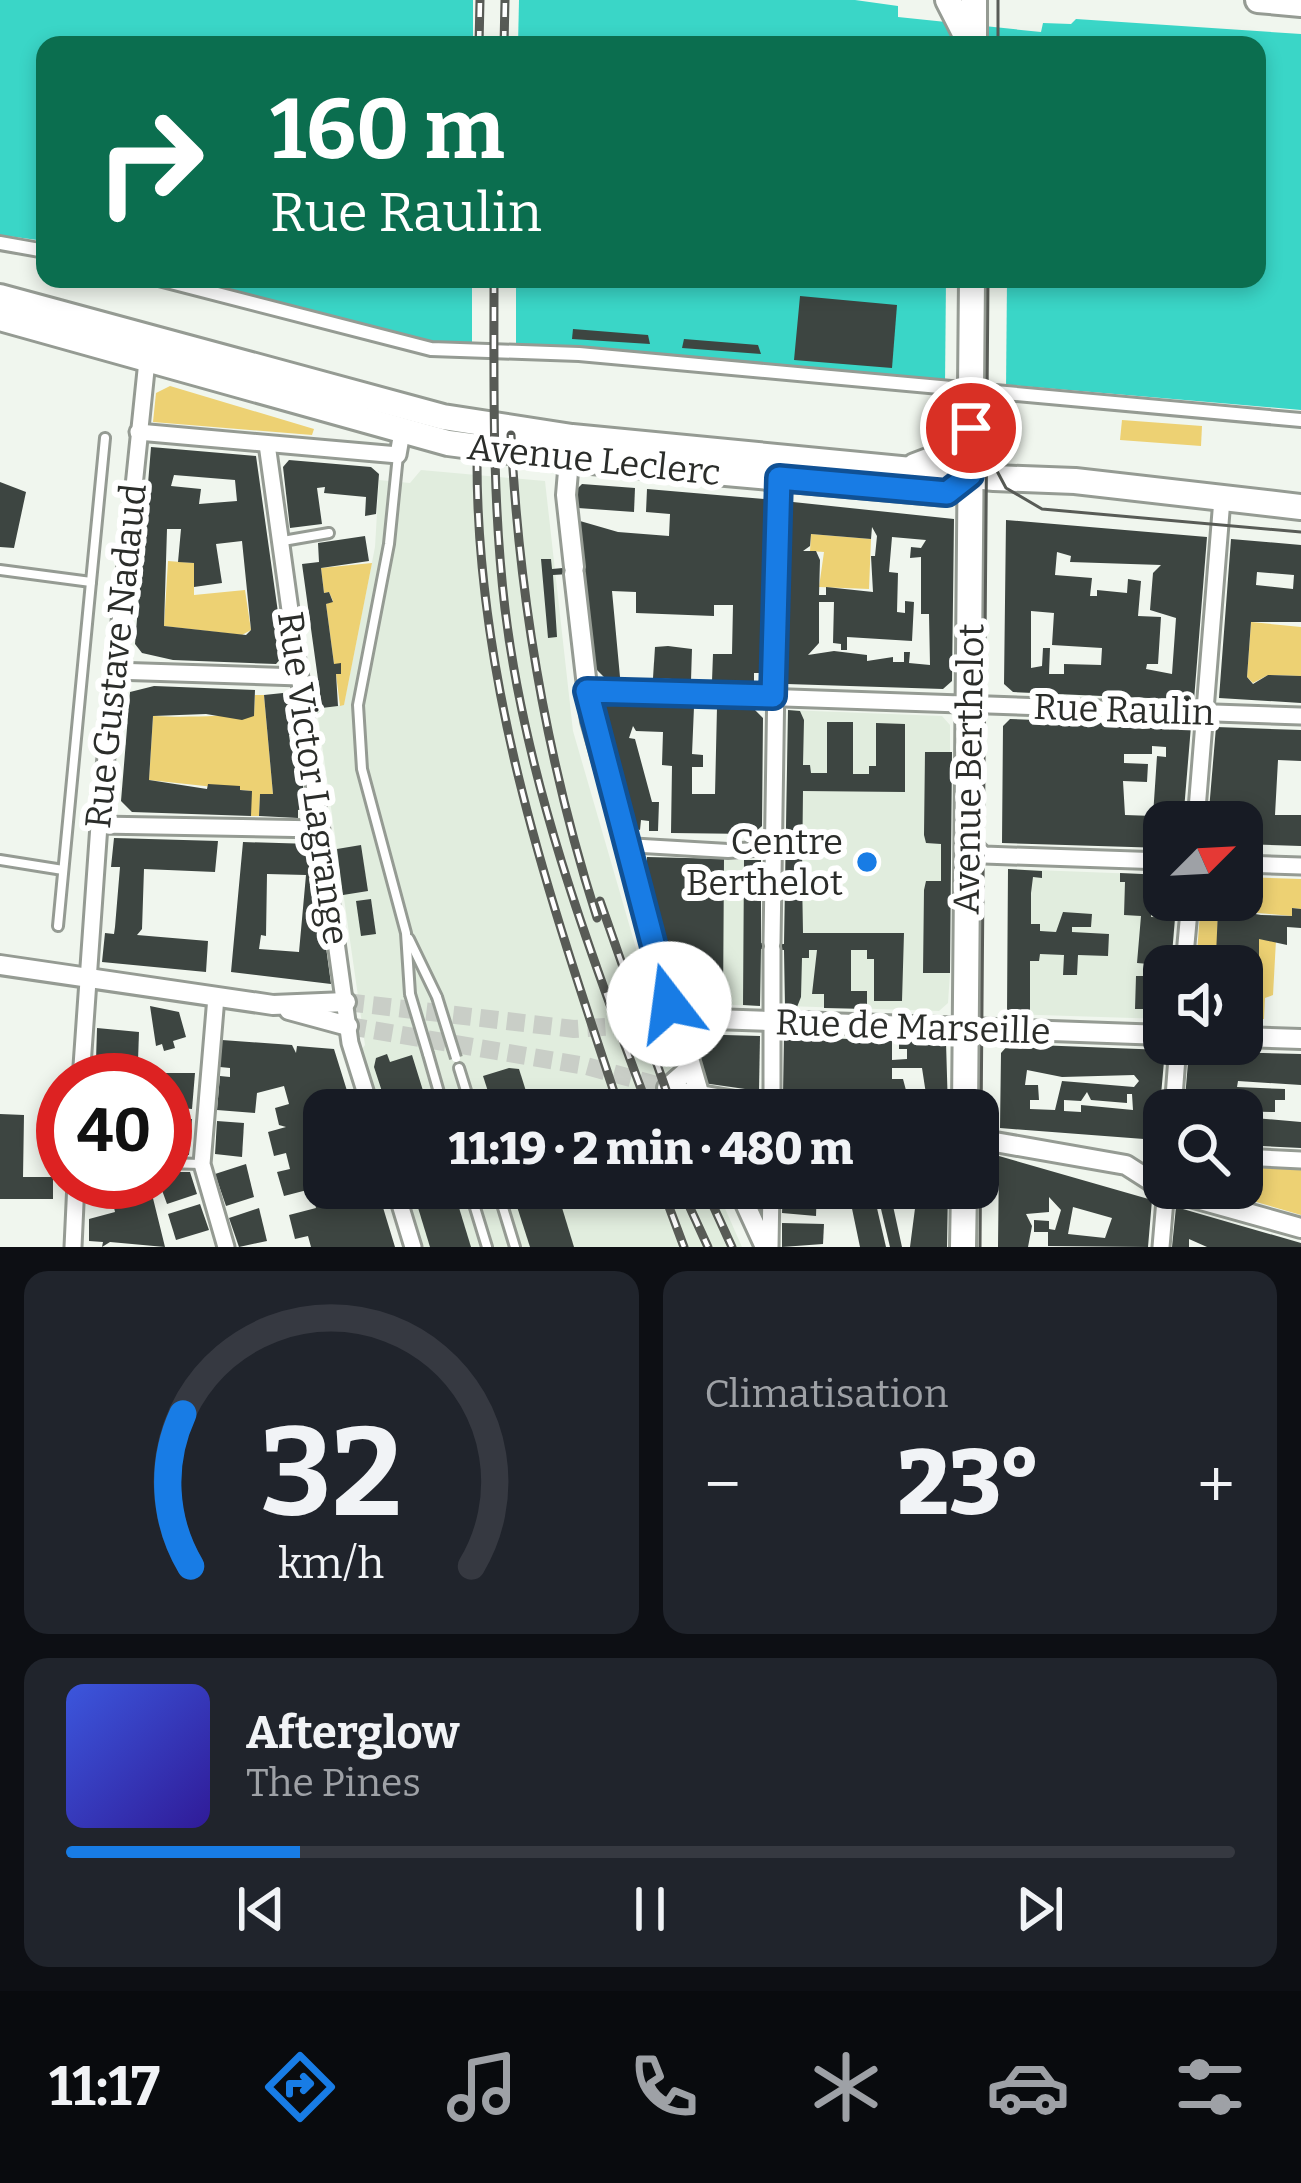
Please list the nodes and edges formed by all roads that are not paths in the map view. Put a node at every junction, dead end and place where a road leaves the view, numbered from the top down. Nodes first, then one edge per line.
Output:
1 (1258, 0) edge
2 (962, 3) edge
3 (1301, 4) edge
4 (970, 36) edge
5 (0, 243) edge
6 (36, 249) edge
7 (192, 288) edge
8 (972, 288) edge
9 (0, 297) edge
10 (0, 318) edge
11 (149, 347) junction
12 (364, 397) junction
13 (443, 417) junction
14 (1301, 420) edge
15 (138, 432) junction
16 (966, 434) junction
17 (105, 438) dead end
18 (400, 443) junction
19 (267, 444) junction
20 (569, 455) junction
21 (913, 467) junction
22 (970, 475) junction
23 (779, 478) junction
24 (1075, 481) junction
25 (1222, 500) junction
26 (1301, 507) edge
27 (329, 533) dead end
28 (281, 541) junction
29 (0, 570) edge
30 (91, 582) junction
31 (113, 671) junction
32 (300, 677) junction
33 (587, 691) junction
34 (773, 696) junction
35 (968, 702) junction
36 (1205, 711) junction
37 (1301, 716) edge
38 (1198, 801) edge
39 (99, 825) junction
40 (321, 830) junction
41 (967, 838) junction
42 (626, 845) junction
43 (777, 847) junction
44 (0, 860) edge
45 (1143, 860) edge
46 (1263, 865) edge
47 (1301, 866) edge
48 (63, 870) junction
49 (58, 926) dead end
50 (406, 933) junction
51 (0, 965) edge
52 (86, 976) junction
53 (217, 998) junction
54 (346, 1002) junction
55 (272, 1005) junction
56 (668, 1021) junction
57 (772, 1021) junction
58 (348, 1026) junction
59 (965, 1028) junction
60 (1143, 1034) edge
61 (1263, 1038) edge
62 (1301, 1039) edge
63 (82, 1053) edge
64 (365, 1089) edge
65 (439, 1089) edge
66 (466, 1089) edge
67 (689, 1089) edge
68 (775, 1089) edge
69 (965, 1089) edge
70 (999, 1143) edge
71 (1263, 1158) edge
72 (1301, 1160) edge
73 (192, 1164) edge
74 (202, 1164) junction
75 (1143, 1175) edge
76 (75, 1209) edge
77 (401, 1209) edge
78 (475, 1209) edge
79 (503, 1209) edge
80 (748, 1209) edge
81 (770, 1209) edge
82 (964, 1209) edge
83 (1164, 1209) edge
84 (1235, 1209) edge
85 (1301, 1228) edge
86 (73, 1247) edge
87 (226, 1247) edge
88 (413, 1247) edge
89 (487, 1247) edge
90 (515, 1247) edge
91 (767, 1247) edge
92 (963, 1247) edge
93 (1161, 1247) edge

1 - 3 main road
2 - 4 main road
5 - 6 street
7 - 14 street
8 - 16 main road, bridge
9 - 11 main road, Avenue Leclerc
10 - 11 main road, Avenue Leclerc
11 - 12 main road, Avenue Leclerc
11 - 15 street, Rue Gustave Nadaud
11 - 18 main road, Avenue Leclerc
12 - 13 main road, Avenue Leclerc
12 - 18 street, Avenue Leclerc
13 - 18 street, Avenue Leclerc
13 - 20 main road, Avenue Leclerc
15 - 19 street, Avenue Leclerc
15 - 31 street, Rue Gustave Nadaud
16 - 21 main road
16 - 22 main road, Avenue Berthelot
16 - 24 main road
17 - 30 lane
18 - 19 street, Avenue Leclerc
18 - 20 main road, Avenue Leclerc
18 - 50 lane
19 - 28 street, Rue Victor Lagrange
20 - 21 main road, Avenue Leclerc
20 - 23 main road, Avenue Leclerc
20 - 33 street
21 - 22 main road, Avenue Leclerc
22 - 23 main road, Avenue Leclerc
22 - 24 main road
22 - 35 main road, Avenue Berthelot
23 - 34 street
24 - 25 main road
25 - 26 main road
25 - 36 street
27 - 28 lane
28 - 32 street, Rue Victor Lagrange
29 - 30 lane
30 - 48 lane
31 - 32 street
31 - 39 street, Rue Gustave Nadaud
32 - 40 street, Rue Victor Lagrange
33 - 34 street, Rue Raulin
33 - 42 street
34 - 35 street, Rue Raulin
34 - 43 street
35 - 36 street, Rue Raulin
35 - 41 main road, Avenue Berthelot
36 - 37 street, Rue Raulin
36 - 38 street
39 - 40 street
39 - 52 street, Rue Gustave Nadaud
40 - 54 street, Rue Victor Lagrange
41 - 45 street
41 - 59 main road, Avenue Berthelot
42 - 43 street
42 - 56 street
43 - 57 street
44 - 48 lane
46 - 47 street
48 - 49 lane
50 - 65 lane, bridge
50 - 66 lane, bridge
51 - 52 street
52 - 53 street
52 - 63 street, Rue Gustave Nadaud
53 - 55 street
53 - 74 street
54 - 55 street
54 - 58 street, Rue Victor Lagrange
55 - 58 street
56 - 57 street, Rue de Marseille
56 - 67 street
57 - 59 street, Rue de Marseille
57 - 68 street
58 - 64 street, Rue Victor Lagrange
59 - 60 street, Rue de Marseille
59 - 69 main road, Avenue Berthelot
61 - 62 street
70 - 75 street
71 - 72 street
73 - 74 lane
74 - 87 street
76 - 86 street
77 - 88 street
78 - 89 lane
79 - 90 lane
80 - 91 street
81 - 91 street
82 - 92 main road
83 - 93 street
84 - 85 street

